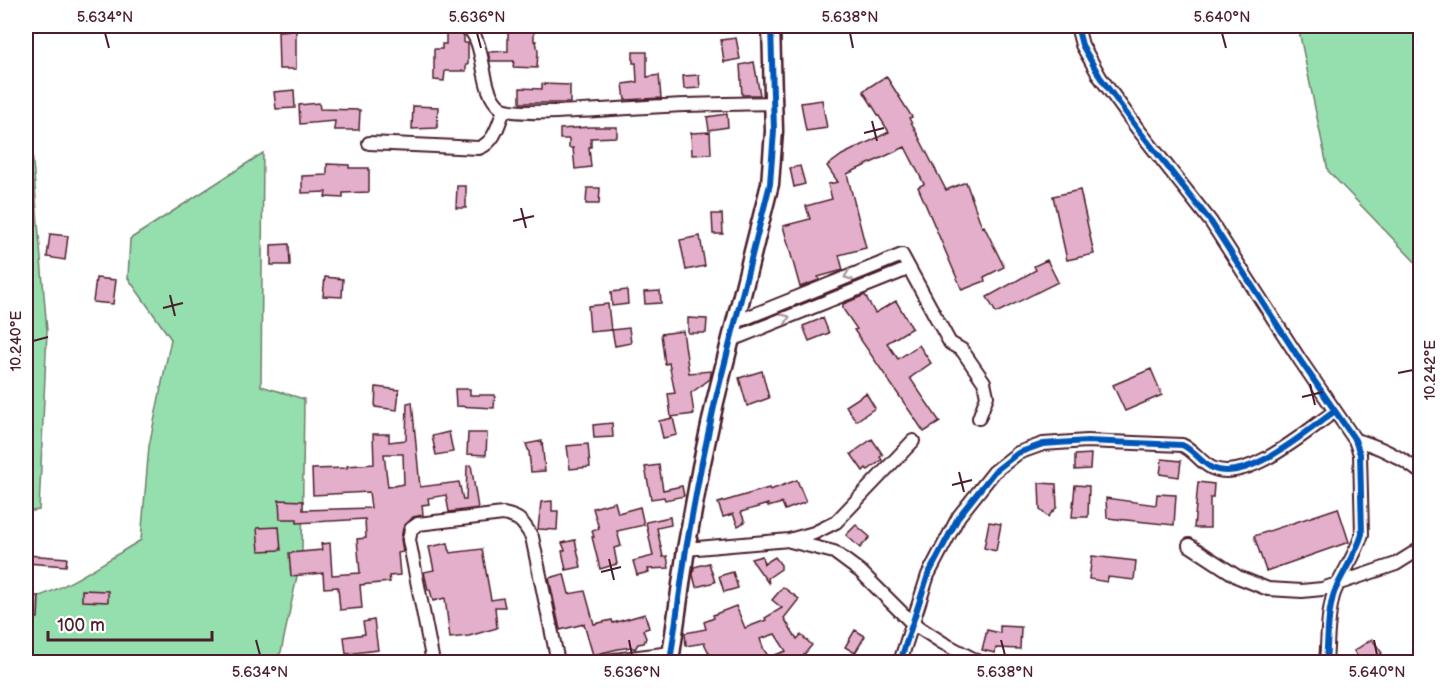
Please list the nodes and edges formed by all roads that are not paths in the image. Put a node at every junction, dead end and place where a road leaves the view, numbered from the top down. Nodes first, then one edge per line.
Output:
1 (771, 26) edge
2 (1077, 26) edge
3 (471, 27) edge
4 (774, 103) junction
5 (504, 110) junction
6 (369, 143) dead end
7 (908, 269) junction
8 (736, 322) junction
9 (731, 340) junction
10 (1335, 411) junction
11 (979, 418) dead end
12 (1355, 440) junction
13 (913, 441) dead end
14 (1420, 472) edge
15 (789, 540) junction
16 (1189, 545) dead end
17 (686, 549) junction
18 (1420, 549) edge
19 (1340, 581) junction
20 (912, 622) junction
21 (670, 658) edge
22 (433, 663) edge
23 (558, 663) edge
24 (598, 663) edge
25 (900, 663) edge
26 (979, 663) edge
27 (1326, 663) edge

1 - 4 street
2 - 10 street
3 - 5 street
4 - 5 street
4 - 8 street
5 - 6 street
7 -> 8 street
9 -> 7 street
7 - 11 street
8 - 9 street
9 - 17 street
10 - 12 street
10 - 20 street
12 - 14 street
12 - 19 street
13 - 15 street
15 - 17 street
15 - 20 street
16 - 19 street
17 - 21 street
18 - 19 street
19 - 27 street
20 - 25 street
20 - 26 street
21 - 24 street
22 - 23 street

